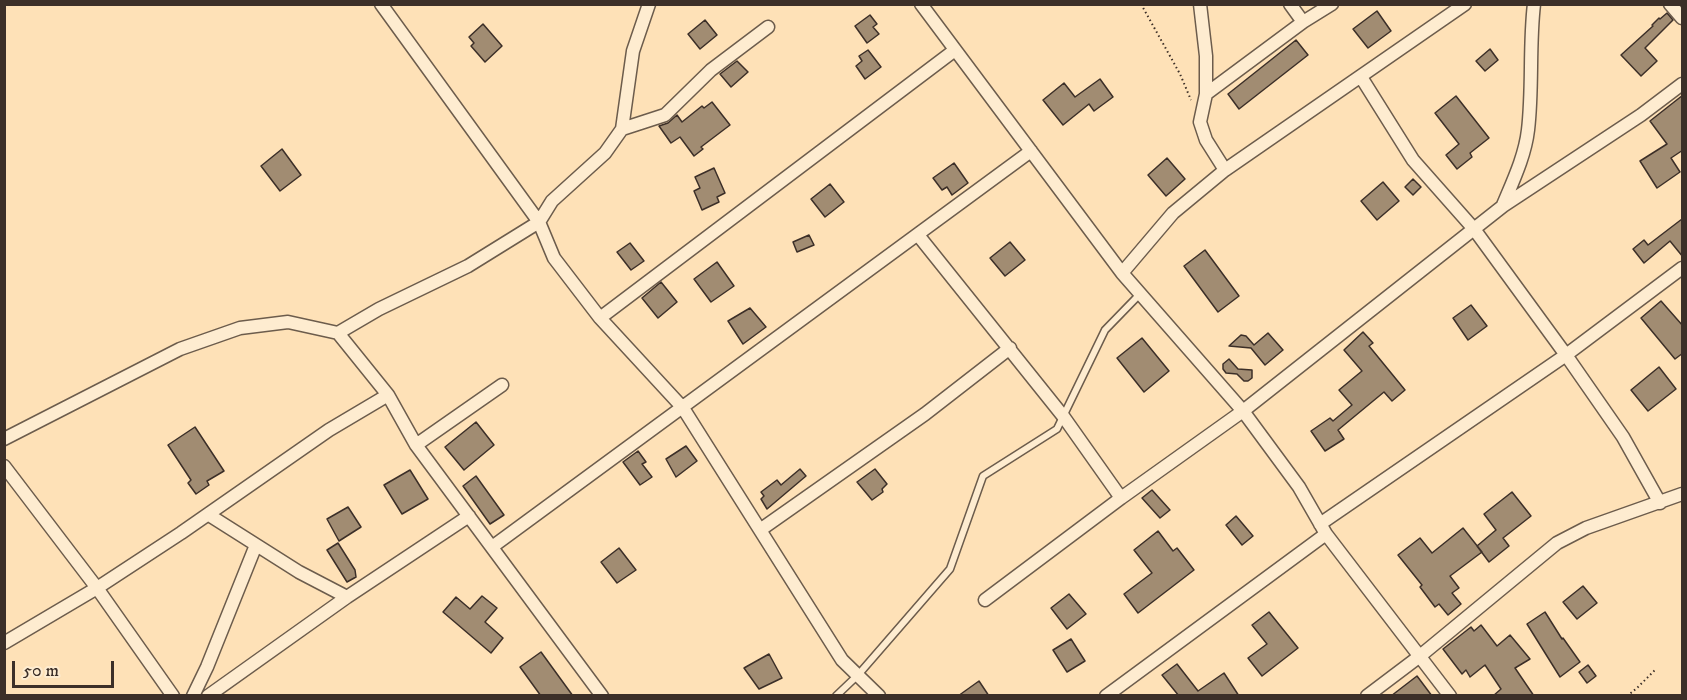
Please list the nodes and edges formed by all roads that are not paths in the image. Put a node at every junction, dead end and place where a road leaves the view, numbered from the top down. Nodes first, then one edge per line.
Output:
1 (381, 4) edge
2 (649, 4) edge
3 (921, 4) edge
4 (1200, 4) edge
5 (1290, 4) edge
6 (1332, 4) edge
7 (1465, 4) edge
8 (1534, 4) edge
9 (1670, 4) edge
10 (1683, 18) edge
11 (1303, 22) junction
12 (768, 27) dead end
13 (955, 50) junction
14 (1361, 77) junction
15 (1683, 84) edge
16 (1206, 94) junction
17 (622, 129) junction
18 (1031, 151) junction
19 (1225, 170) junction
20 (1503, 206) junction
21 (539, 222) junction
22 (1474, 229) junction
23 (918, 235) junction
24 (1683, 268) edge
25 (1122, 273) junction
26 (1140, 294) junction
27 (600, 318) junction
28 (338, 333) junction
29 (1010, 348) junction
30 (1566, 355) junction
31 (502, 385) dead end
32 (388, 394) junction
33 (683, 408) junction
34 (1243, 411) junction
35 (1063, 416) junction
36 (4, 439) edge
37 (416, 445) junction
38 (4, 466) edge
39 (1683, 494) edge
40 (1121, 498) junction
41 (1660, 503) junction
42 (209, 515) junction
43 (469, 516) junction
44 (1323, 529) junction
45 (760, 530) junction
46 (256, 544) junction
47 (492, 548) junction
48 (97, 588) junction
49 (347, 597) junction
50 (985, 600) dead end
51 (4, 643) edge
52 (1420, 656) junction
53 (858, 675) junction
54 (173, 696) edge
55 (193, 696) edge
56 (208, 696) edge
57 (602, 696) edge
58 (836, 696) edge
59 (879, 696) edge
60 (1106, 696) edge
61 (1367, 696) edge
62 (1450, 696) edge

1 - 21 street
2 - 17 street
3 - 13 street
4 - 16 street
5 - 11 street
6 - 11 street
7 - 14 street
8 - 20 street
9 - 10 street
11 - 16 street
12 - 17 street
13 - 18 street
13 - 27 street
14 - 19 street
14 - 22 street
15 - 20 street
16 - 19 street
17 - 21 street
18 - 23 street
18 - 25 street
19 - 25 street
20 - 22 street
21 - 27 street
21 - 28 street
22 - 30 street
22 - 34 street
23 - 29 street
23 - 33 street
24 - 30 street
25 - 26 street
26 - 34 street
26 - 35 lane
27 - 33 street
28 - 32 street
28 - 36 street
29 - 35 street
29 - 45 street
30 - 41 street
30 - 44 street
31 - 37 street
32 - 37 street
32 - 42 street
33 - 45 street
33 - 47 street
34 - 40 street
34 - 44 street
35 - 40 street
35 - 53 lane
37 - 43 street
38 - 48 street
39 - 41 street
40 - 50 street
41 - 52 street
42 - 46 street
42 - 48 street
43 - 47 street
43 - 49 street
44 - 52 street
44 - 60 street
45 - 53 street
46 - 49 street
46 - 55 street
47 - 57 street
48 - 51 street
48 - 54 street
49 - 56 street
52 - 61 street
52 - 62 street
53 - 58 lane
53 - 59 street

